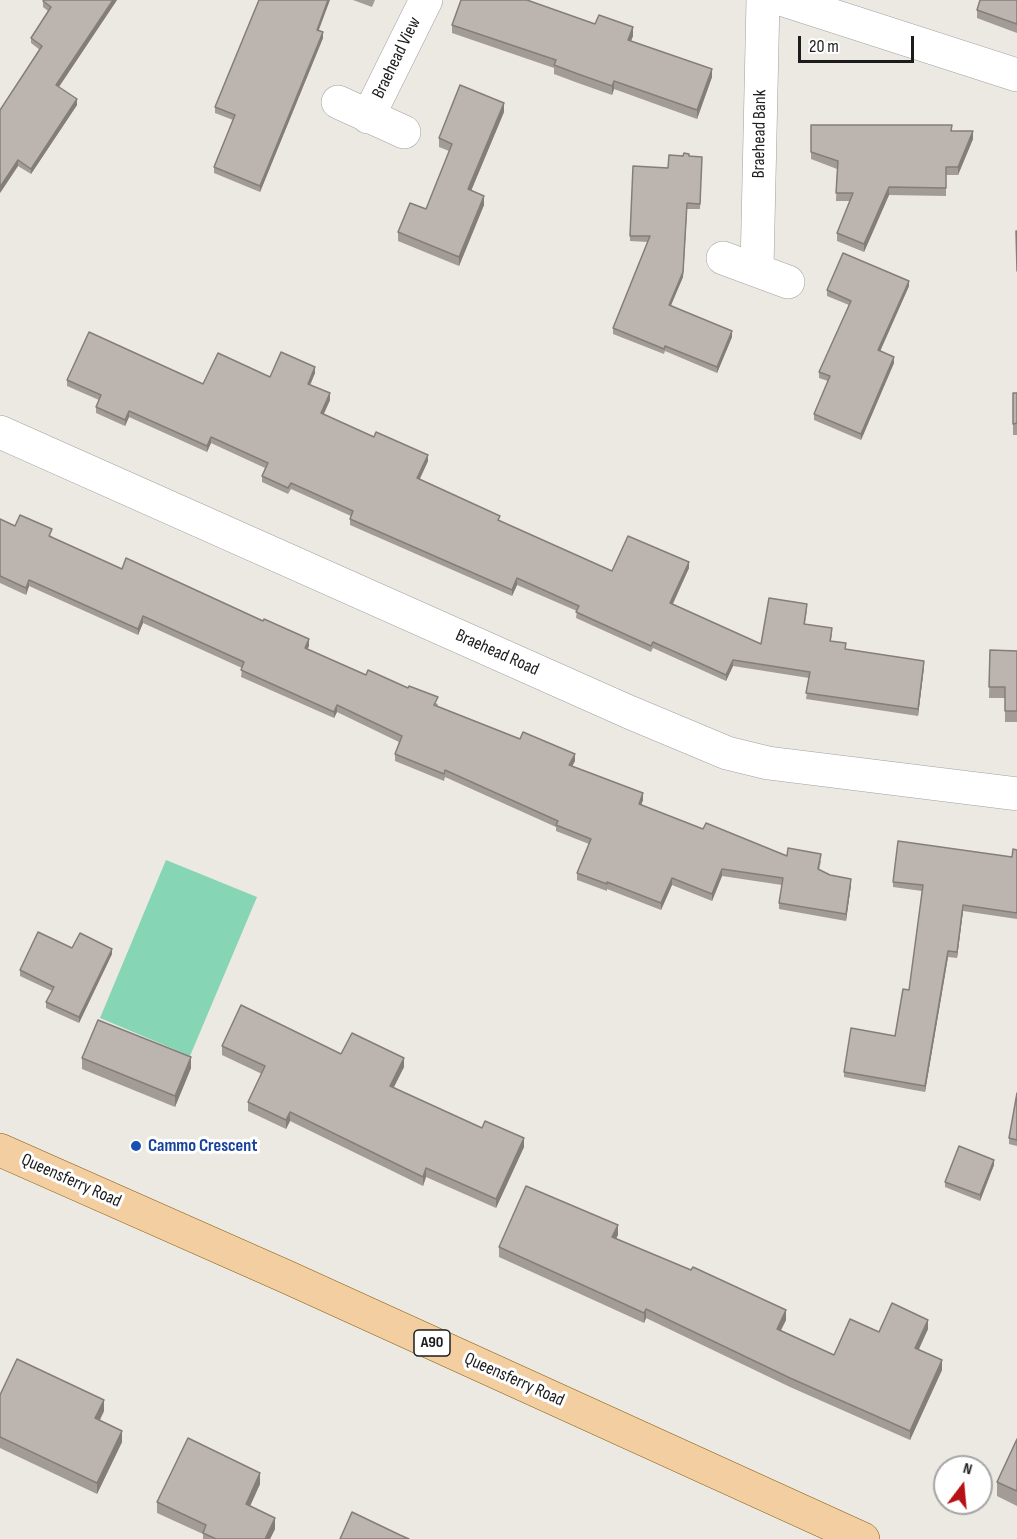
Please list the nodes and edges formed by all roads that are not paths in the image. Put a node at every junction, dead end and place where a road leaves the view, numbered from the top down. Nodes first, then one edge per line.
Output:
1 (426, 0) edge
2 (763, 0) edge
3 (784, 0) edge
4 (1017, 75) edge
5 (338, 102) dead end
6 (368, 117) junction
7 (404, 132) dead end
8 (723, 258) dead end
9 (757, 269) junction
10 (788, 282) dead end
11 (0, 432) edge
12 (1017, 794) edge
13 (0, 1150) edge
14 (863, 1539) edge

1 - 6 street, Braehead View
2 - 9 street, Braehead Bank
3 - 4 street
5 - 6 street, Braehead View
6 - 7 street, Braehead View
8 - 9 street
9 - 10 street
11 - 12 street, Braehead Road
13 - 14 main road, Queensferry Road / A90

